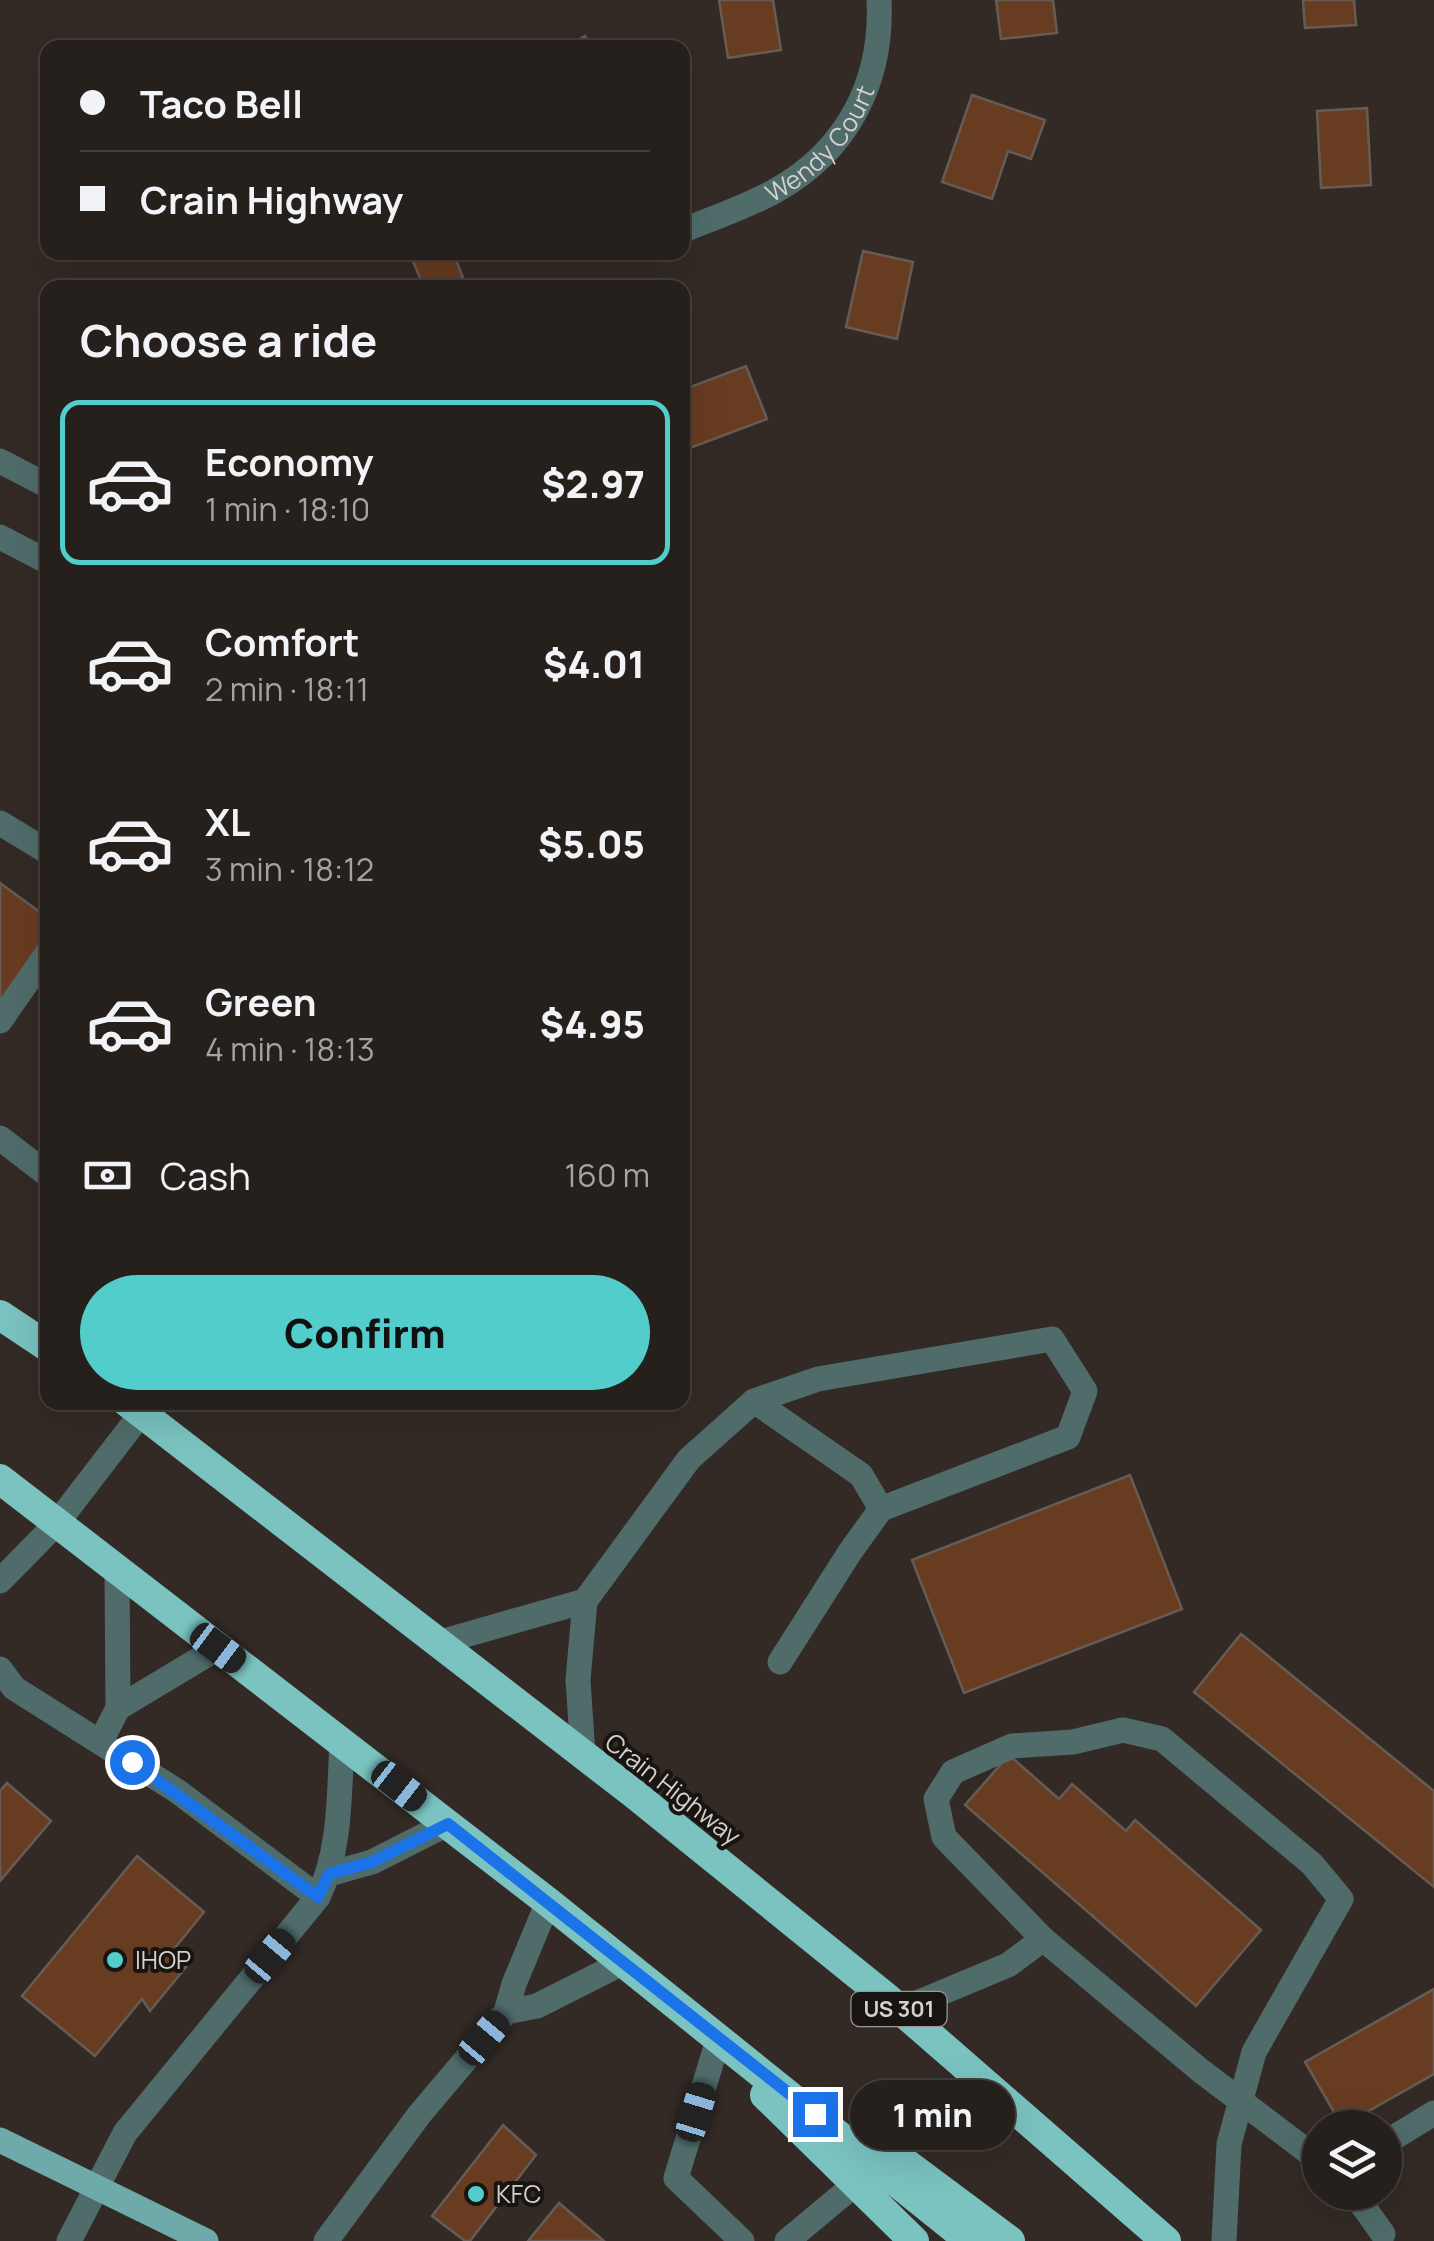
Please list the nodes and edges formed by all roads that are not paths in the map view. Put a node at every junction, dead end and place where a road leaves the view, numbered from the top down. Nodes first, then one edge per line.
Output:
1 (879, 0) edge
2 (690, 228) edge
3 (0, 461) edge
4 (40, 482) edge
5 (0, 537) edge
6 (40, 558) edge
7 (0, 823) edge
8 (40, 847) edge
9 (40, 964) edge
10 (0, 1021) edge
11 (0, 1138) edge
12 (40, 1169) edge
13 (0, 1314) edge
14 (40, 1342) edge
15 (754, 1401) junction
16 (137, 1410) edge
17 (145, 1410) edge
18 (0, 1480) edge
19 (882, 1509) junction
20 (57, 1523) junction
21 (117, 1570) junction
22 (0, 1581) edge
23 (585, 1601) junction
24 (437, 1643) junction
25 (218, 1648) junction
26 (780, 1662) dead end
27 (0, 1669) edge
28 (118, 1708) junction
29 (101, 1742) junction
30 (342, 1742) junction
31 (583, 1755) junction
32 (448, 1824) junction
33 (324, 1886) junction
34 (548, 1902) junction
35 (1043, 1940) junction
36 (624, 1962) junction
37 (664, 1994) junction
38 (900, 2010) junction
39 (506, 2012) junction
40 (716, 2047) junction
41 (1242, 2098) junction
42 (1434, 2112) edge
43 (1402, 2132) edge
44 (0, 2140) edge
45 (1302, 2146) edge
46 (854, 2185) junction
47 (95, 2187) junction
48 (1365, 2210) edge
49 (1384, 2239) edge
50 (69, 2241) edge
51 (206, 2241) edge
52 (326, 2241) edge
53 (742, 2241) edge
54 (786, 2241) edge
55 (914, 2241) edge
56 (970, 2241) edge
57 (1010, 2241) edge
58 (1166, 2241) edge
59 (1224, 2241) edge

1 - 2 street, Wendy Court
3 - 4 street
5 - 6 street
7 - 8 street
9 - 10 street
11 - 12 street
13 - 14 highway
15 - 19 street
15 - 19 street
15 - 23 street
16 - 20 street
17 - 24 highway, Crain Highway / US 301
18 - 20 highway
19 - 26 street
20 - 21 highway
20 - 22 street
21 - 25 highway
21 - 28 street
23 - 24 street
23 - 31 street
24 - 31 highway, Crain Highway / US 301
25 - 28 street
25 - 30 highway
27 - 29 street
28 - 29 street
29 - 33 street
30 - 32 highway
30 - 33 street
31 - 38 highway, Crain Highway / US 301
32 - 33 street
32 - 34 highway
33 - 47 street
34 - 36 highway
34 - 39 street
35 - 38 street
35 - 41 street
35 - 41 street
36 - 37 highway
36 - 39 street
37 - 40 highway
37 - 56 highway
37 - 57 highway
38 - 58 highway, Crain Highway / US 301
39 - 52 street
40 - 46 highway
40 - 53 street
41 - 45 street
41 - 59 street
42 - 43 street
44 - 47 main road
46 - 54 street
46 - 55 highway
47 - 50 street
47 - 51 main road
48 - 49 street

